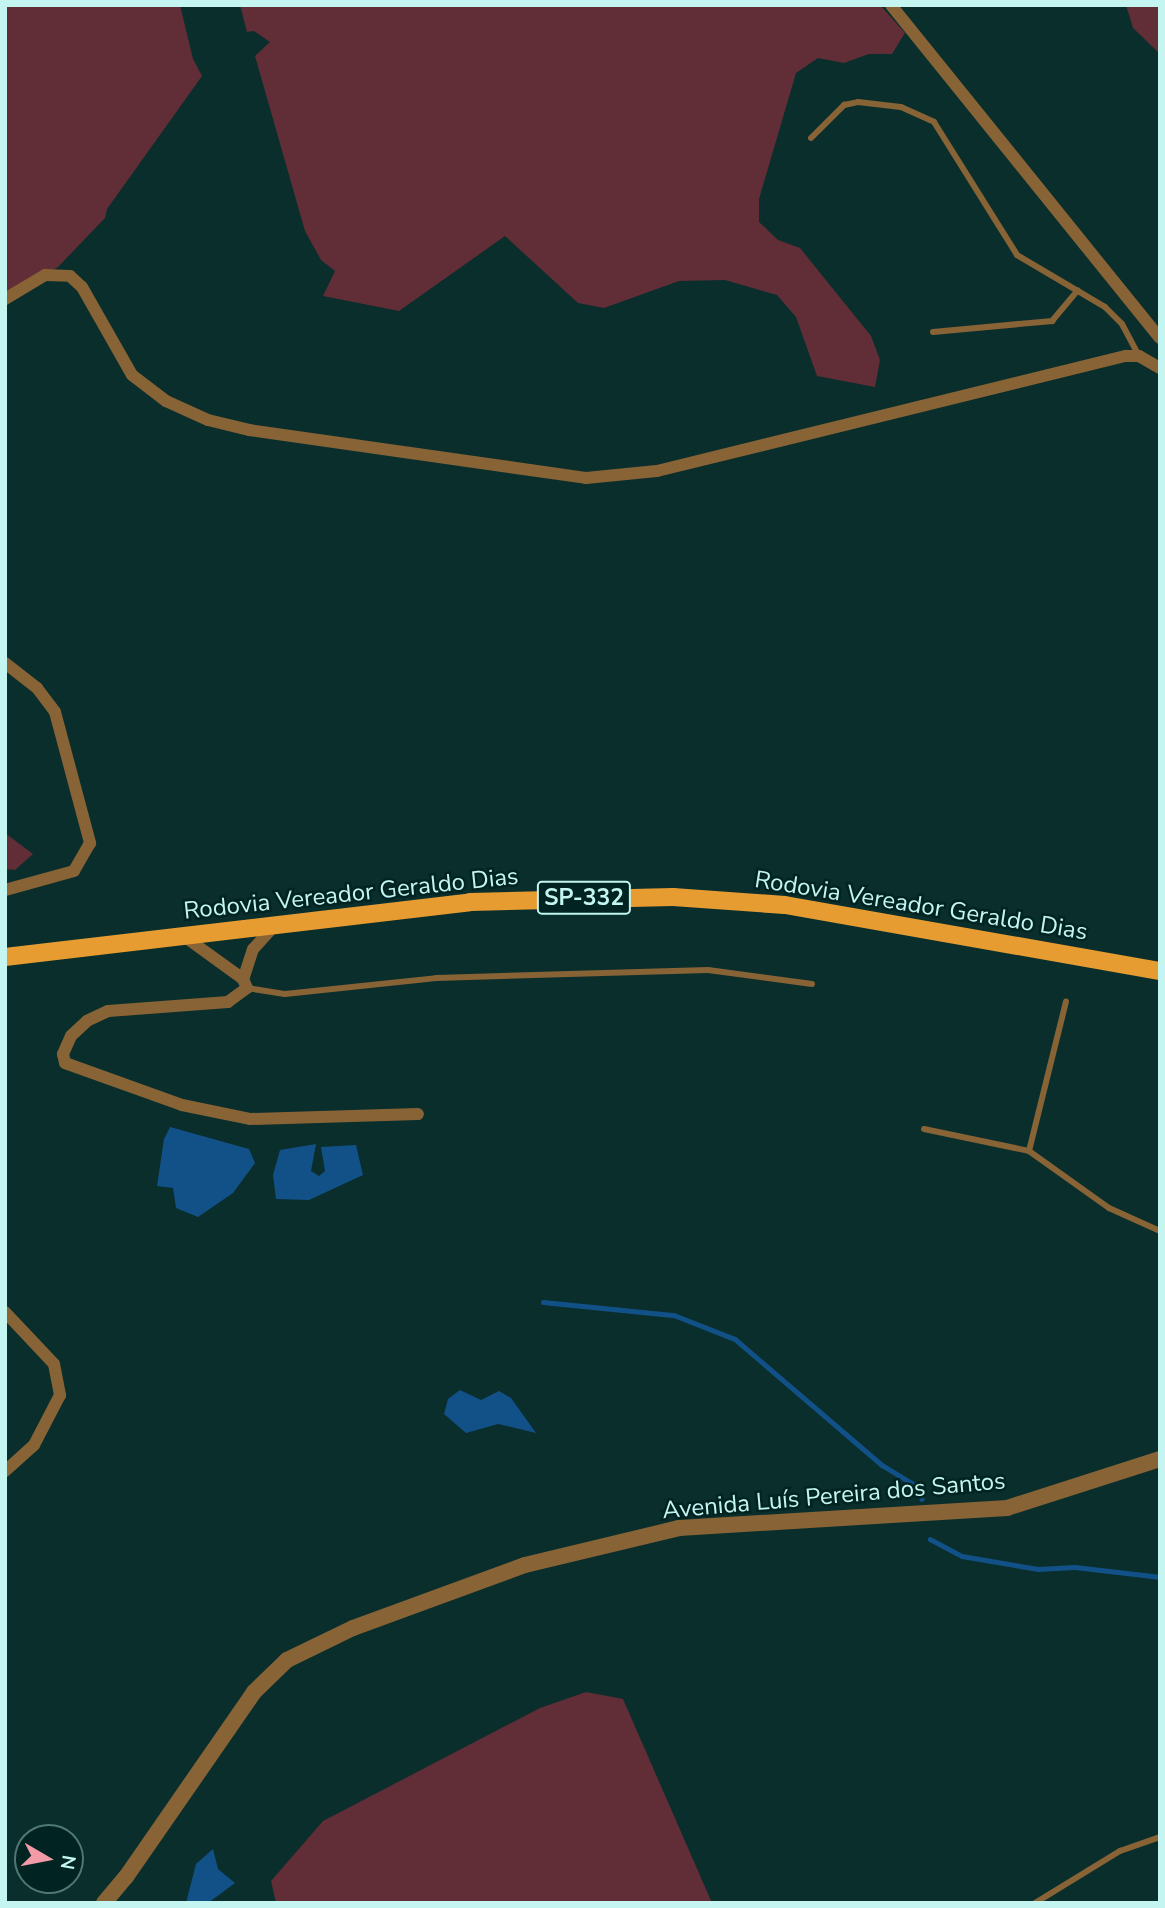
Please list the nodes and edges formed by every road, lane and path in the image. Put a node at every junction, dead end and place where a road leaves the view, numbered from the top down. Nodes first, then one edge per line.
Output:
1 (891, 5) edge
2 (811, 138) dead end
3 (1078, 290) junction
4 (5, 299) edge
5 (933, 332) dead end
6 (1160, 338) edge
7 (1139, 356) junction
8 (1160, 368) edge
9 (5, 663) edge
10 (5, 890) edge
11 (274, 926) junction
12 (185, 937) junction
13 (7, 952) edge
14 (1160, 971) edge
15 (245, 984) junction
16 (813, 984) dead end
17 (1066, 1001) dead end
18 (418, 1114) dead end
19 (924, 1129) dead end
20 (1029, 1152) junction
21 (1160, 1231) edge
22 (5, 1312) edge
23 (1160, 1459) edge
24 (5, 1471) edge
25 (1160, 1837) edge
26 (109, 1901) edge
27 (1035, 1903) edge

1 - 6 street
2 - 3 lane
3 - 5 lane
3 - 7 lane
4 - 7 street
7 - 8 street
9 - 10 street
11 - 12 main road, Rodovia Vereador Geraldo Dias / SP-332
11 - 14 main road, Rodovia Vereador Geraldo Dias / SP-332
11 - 15 street
12 - 13 main road, Rodovia Vereador Geraldo Dias / SP-332
12 - 15 street
15 - 16 lane
15 - 18 street
17 - 20 lane
19 - 20 lane
20 - 21 lane
22 - 24 street
23 - 26 street, Avenida Luís Pereira dos Santos
25 - 27 lane

